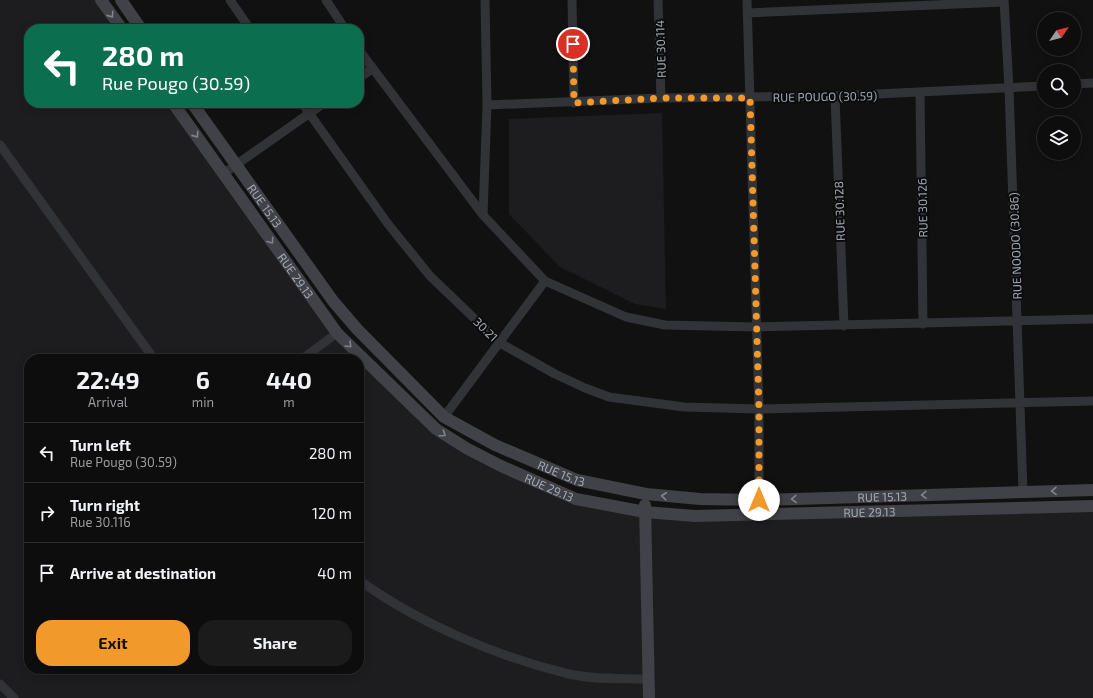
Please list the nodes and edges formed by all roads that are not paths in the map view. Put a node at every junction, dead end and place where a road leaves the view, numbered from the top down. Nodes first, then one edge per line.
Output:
1 (101, 0) edge
2 (121, 0) edge
3 (230, 0) edge
4 (326, 0) edge
5 (485, 0) edge
6 (572, 0) edge
7 (658, 0) edge
8 (747, 0) edge
9 (1004, 1) edge
10 (747, 13) junction
11 (118, 24) edge
12 (138, 24) edge
13 (247, 24) edge
14 (342, 24) edge
15 (364, 57) edge
16 (372, 69) junction
17 (364, 75) edge
18 (1093, 83) edge
19 (1081, 84) edge
20 (1037, 86) edge
21 (1009, 88) junction
22 (920, 93) junction
23 (835, 96) junction
24 (661, 98) junction
25 (750, 98) junction
26 (574, 103) junction
27 (487, 105) junction
28 (177, 108) edge
29 (195, 108) edge
30 (305, 108) edge
31 (317, 108) edge
32 (309, 114) junction
33 (0, 145) edge
34 (235, 166) junction
35 (223, 174) junction
36 (483, 215) junction
37 (545, 281) junction
38 (1093, 319) edge
39 (1018, 321) junction
40 (923, 324) junction
41 (844, 326) junction
42 (756, 327) junction
43 (337, 333) junction
44 (500, 343) junction
45 (150, 354) edge
46 (309, 354) edge
47 (358, 354) edge
48 (364, 359) edge
49 (1093, 401) edge
50 (1021, 402) junction
51 (759, 409) junction
52 (444, 417) junction
53 (1093, 490) edge
54 (1023, 492) junction
55 (646, 494) junction
56 (759, 500) junction
57 (1093, 506) edge
58 (645, 512) junction
59 (364, 583) edge
60 (648, 679) junction
61 (0, 684) edge
62 (14, 698) edge
63 (649, 698) edge

1 -> 11 main road
2 - 12 main road
3 - 13 street
4 - 14 street
5 - 27 street
6 - 26 street
7 - 24 street, RUE 30.114
8 - 10 street
9 - 10 street
9 - 21 street, RUE NOODO (30.86)
10 - 25 street
15 - 16 street
16 - 17 street
16 - 36 street
18 - 19 street
20 - 21 street, RUE POUGO (30.59)
21 - 22 street, RUE POUGO (30.59)
21 - 39 street, RUE NOODO (30.86)
22 - 23 street, RUE POUGO (30.59)
22 - 40 street, RUE 30.126
23 - 25 street, RUE POUGO (30.59)
23 - 41 street, RUE 30.128
24 - 25 street, RUE POUGO (30.59)
24 - 26 street, RUE POUGO (30.59)
25 - 42 street
26 - 27 street, RUE POUGO (30.59)
27 - 36 street
28 -> 35 main road, RUE 29.13
29 - 34 main road, RUE 15.13
30 - 32 street, 30.21 / 30.21
31 - 32 street
32 - 34 street
32 - 44 street, 30.21 / 30.21
33 - 45 street
34 - 35 street
34 - 52 main road, RUE 15.13
35 -> 43 main road, RUE 29.13
36 - 37 street
37 - 42 street
37 - 44 street
38 - 39 street
39 - 40 street
39 - 50 street, RUE NOODO (30.86)
40 - 41 street
41 - 42 street
42 - 51 street
43 - 46 street
43 -> 47 main road, RUE 29.13
44 - 51 street, 30.21 / 30.21
44 - 52 street
48 -> 58 main road, RUE 29.13
49 - 50 street, 30.21
50 - 51 street, 30.21
50 - 54 street, RUE NOODO (30.86)
51 - 56 street
52 - 55 main road, RUE 15.13
53 -> 54 main road, RUE 15.13
54 -> 56 main road, RUE 15.13
56 -> 55 main road, RUE 15.13
55 - 58 main road
57 - 58 main road, RUE 29.13
58 - 60 main road
59 - 60 street
60 - 63 main road
61 - 62 street

